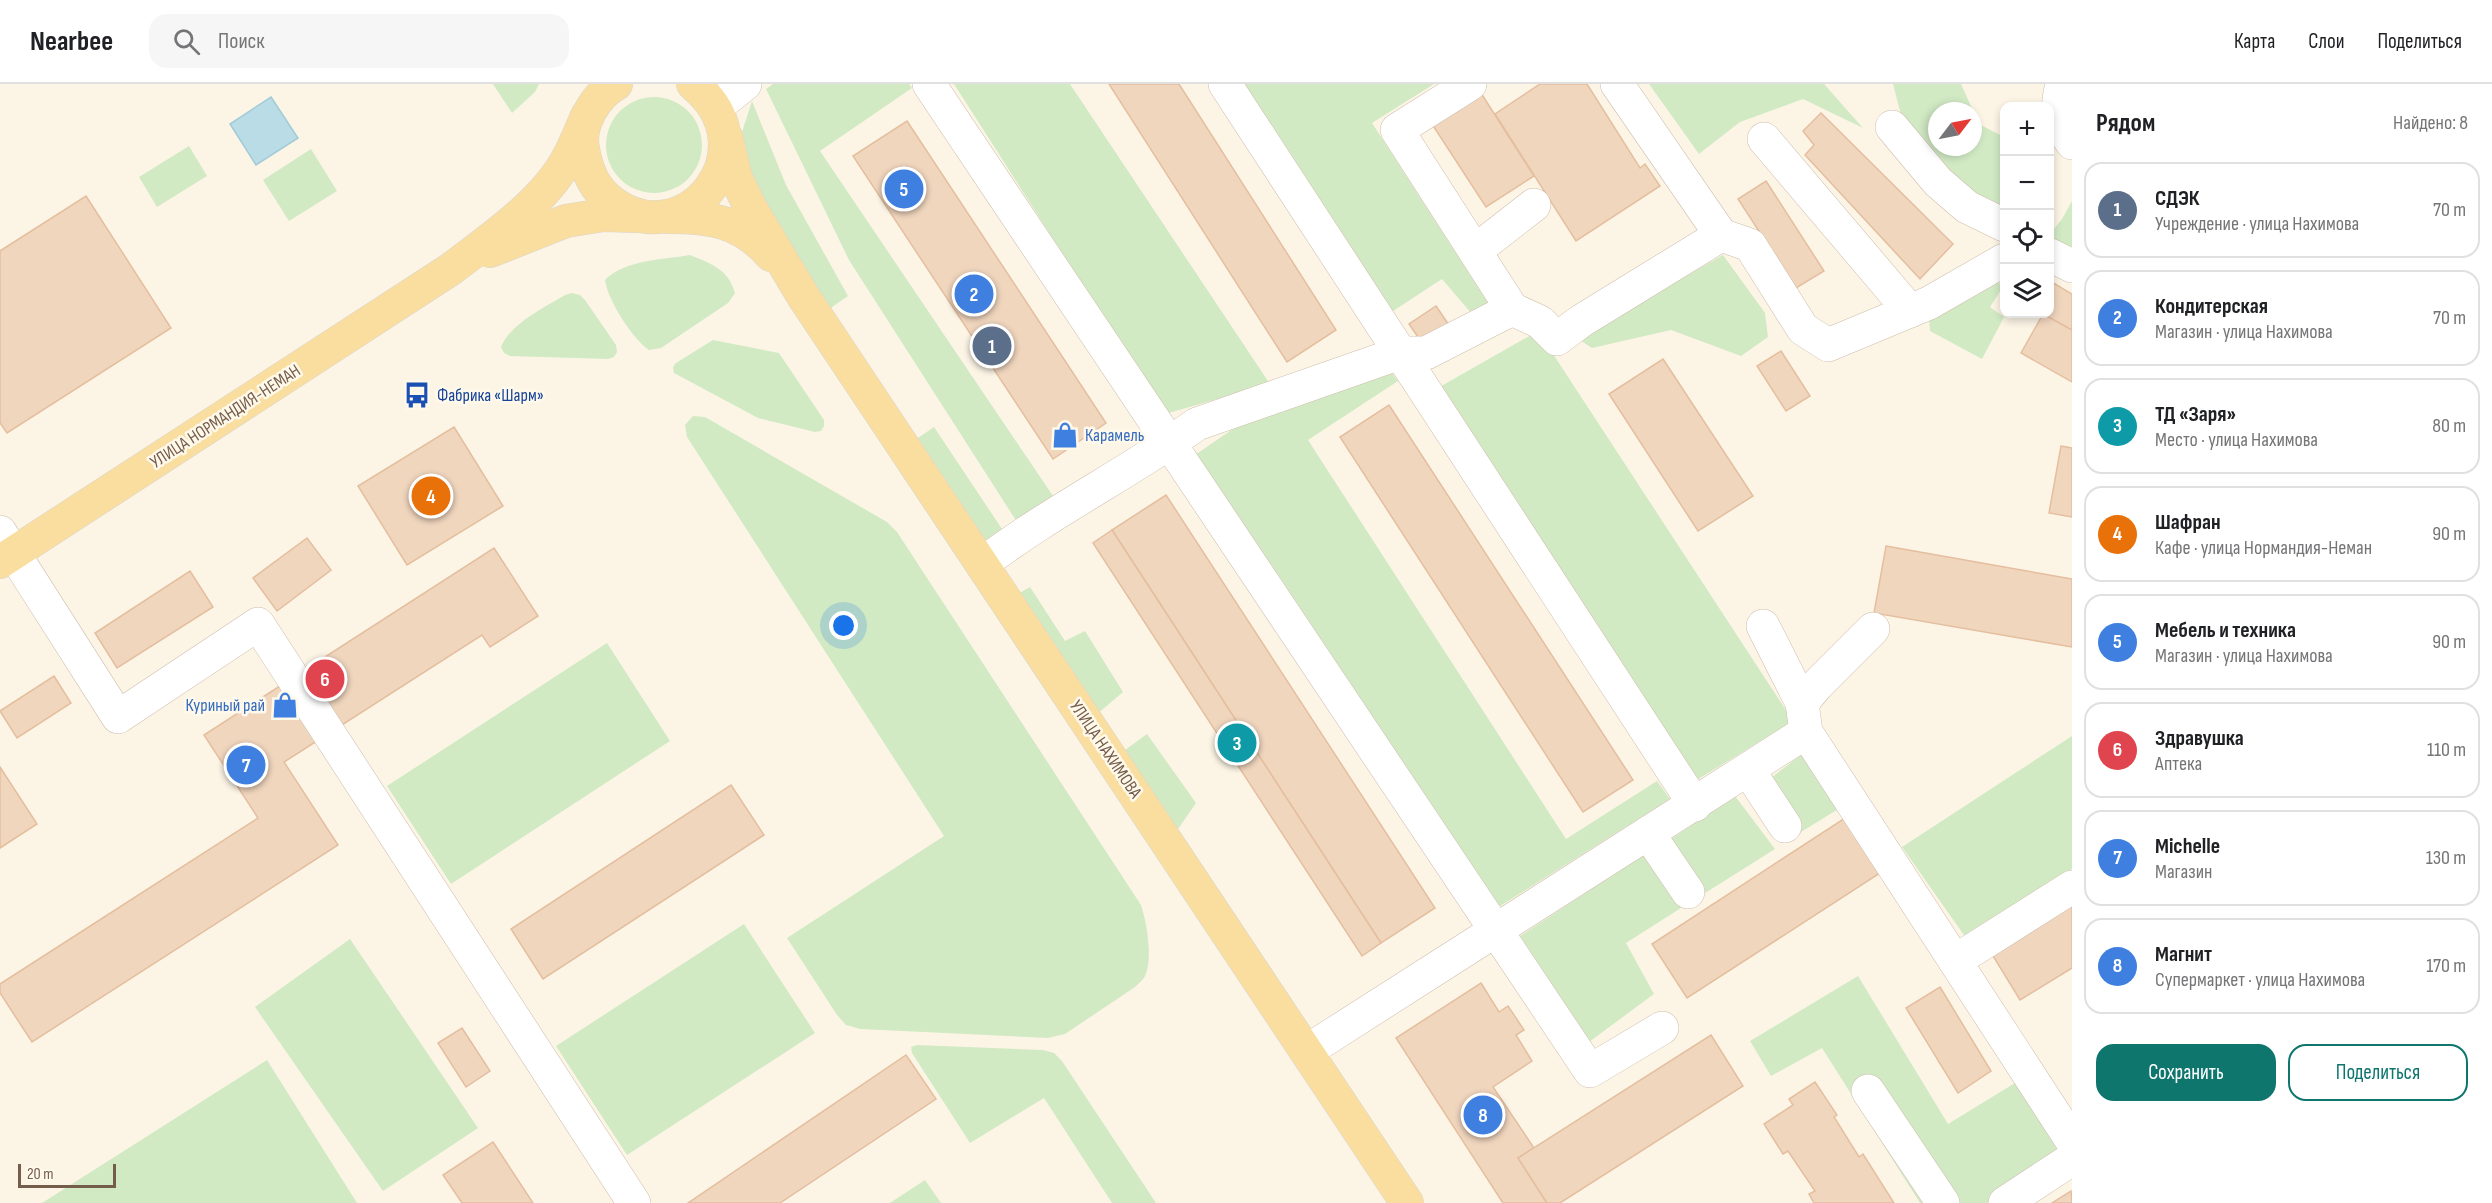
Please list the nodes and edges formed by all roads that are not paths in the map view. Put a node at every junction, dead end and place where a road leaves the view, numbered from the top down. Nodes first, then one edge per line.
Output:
1 (693, 84) edge
2 (745, 84) edge
3 (929, 84) edge
4 (1225, 84) edge
5 (1470, 84) edge
6 (1617, 84) edge
7 (2062, 84) edge
8 (601, 96) edge
9 (721, 122) junction
10 (1892, 127) dead end
11 (1764, 140) dead end
12 (2072, 143) edge
13 (1534, 205) dead end
14 (651, 216) junction
15 (2000, 223) edge
16 (1720, 235) junction
17 (1475, 251) junction
18 (2054, 257) edge
19 (2000, 262) edge
20 (2072, 266) edge
21 (451, 269) junction
22 (803, 296) junction
23 (1512, 309) junction
24 (1910, 311) junction
25 (1400, 353) junction
26 (1168, 444) junction
27 (4, 550) edge
28 (982, 564) junction
29 (1763, 626) dead end
30 (1873, 629) dead end
31 (1804, 718) junction
32 (1749, 771) junction
33 (1695, 805) junction
34 (1785, 826) dead end
35 (1648, 833) junction
36 (2072, 887) edge
37 (1688, 892) dead end
38 (1497, 930) junction
39 (1954, 961) junction
40 (1662, 1028) dead end
41 (1306, 1051) junction
42 (1868, 1091) dead end
43 (2068, 1127) edge
44 (2072, 1159) edge
45 (634, 1203) edge
46 (1407, 1203) edge
47 (1943, 1203) edge
48 (2005, 1203) edge

1 - 9 main road
2 - 9 street
3 - 26 street
4 - 25 street
5 - 17 street
6 - 16 street
7 - 12 street
8 - 14 main road
8 - 21 main road
9 - 14 main road
9 - 22 main road
10 - 15 street
11 - 24 street
13 - 17 street
14 - 21 main road
14 - 22 main road
16 - 23 street
16 - 24 street
17 - 23 street
18 - 20 street
19 - 24 street
21 - 27 main road, УЛИЦА НОРМАНДИЯ-НЕМАН
22 - 28 main road, УЛИЦА НАХИМОВА
23 - 25 street
25 - 26 street
25 - 33 street
26 - 28 street
26 - 38 street
27 - 45 street
28 - 41 main road, УЛИЦА НАХИМОВА
29 - 31 street
30 - 31 street
31 - 32 street
31 - 39 street
32 - 33 street
32 - 34 street
33 - 35 street
35 - 37 street
35 - 38 street
36 - 39 street
38 - 40 street
38 - 41 street
39 - 43 street
41 - 46 main road, УЛИЦА НАХИМОВА
42 - 47 street
44 - 48 street

